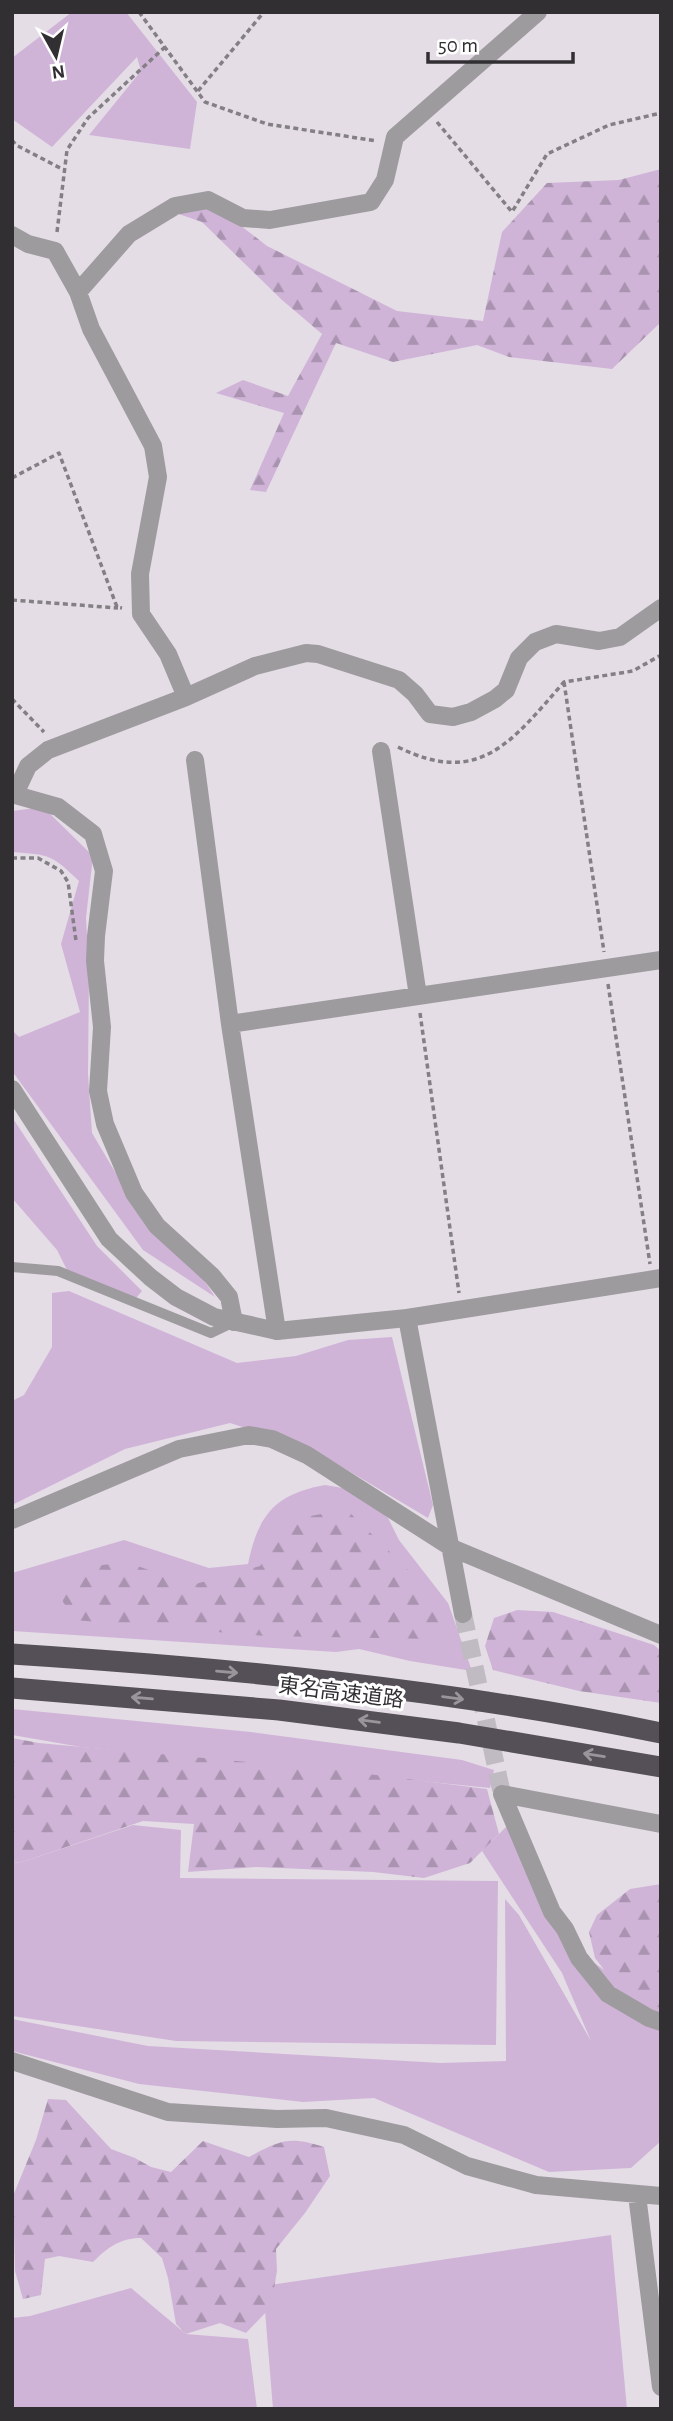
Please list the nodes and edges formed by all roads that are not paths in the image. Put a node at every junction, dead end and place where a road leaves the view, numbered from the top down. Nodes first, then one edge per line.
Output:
1 (538, 12) edge
2 (12, 235) edge
3 (78, 292) junction
4 (661, 608) edge
5 (186, 697) junction
6 (381, 751) road end
7 (195, 760) dead end
8 (14, 794) edge
9 (661, 960) edge
10 (418, 996) junction
11 (230, 1024) junction
12 (12, 1089) edge
13 (12, 1267) edge
14 (661, 1278) edge
15 (407, 1318) junction
16 (234, 1322) junction
17 (277, 1331) junction
18 (12, 1520) edge
19 (452, 1548) junction
20 (463, 1614) tunnel mouth
21 (661, 1635) edge
22 (12, 1654) edge
23 (12, 1688) edge
24 (661, 1733) edge
25 (661, 1767) edge
26 (661, 1824) edge
27 (661, 2022) edge
28 (12, 2061) edge
29 (637, 2195) junction
30 (661, 2196) edge
31 (661, 2388) edge

1 - 3 street
2 - 3 street
3 - 5 street
4 - 5 street
5 - 8 street
6 - 10 street
7 - 11 street
8 - 16 street
9 - 10 street
10 - 11 street
11 - 17 street
12 - 16 street
13 - 16 lane
14 - 15 street
15 - 17 street
15 - 19 street
16 - 17 street
18 - 19 street
19 - 20 street
19 - 21 street
22 -> 24 highway, 東名高速道路
25 -> 23 highway, 東名高速道路
26 - 27 street
28 - 29 street
29 - 30 street
29 - 31 street

